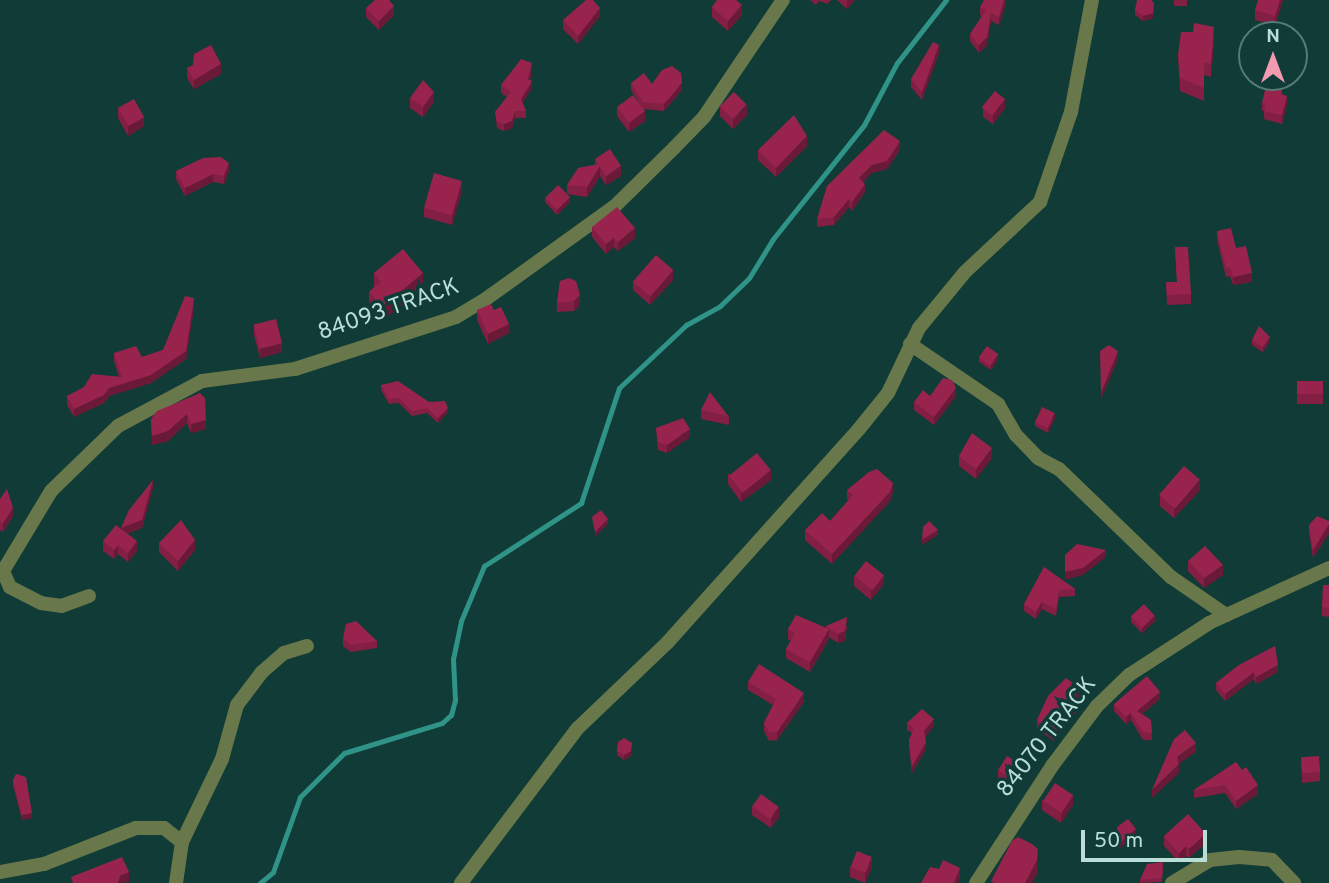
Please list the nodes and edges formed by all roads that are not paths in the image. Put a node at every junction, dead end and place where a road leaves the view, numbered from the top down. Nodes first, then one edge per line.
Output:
1 (783, 0) edge
2 (1092, 0) edge
3 (910, 344) junction
4 (1329, 568) edge
5 (89, 596) dead end
6 (1226, 615) junction
7 (307, 646) dead end
8 (182, 842) junction
9 (0, 872) edge
10 (176, 883) edge
11 (461, 883) edge
12 (976, 883) edge
13 (1172, 883) edge
14 (1294, 883) edge

1 - 5 street, 84093 TRACK
2 - 3 street
3 - 6 street
3 - 11 street
4 - 6 street, 84070 TRACK
6 - 12 street, 84070 TRACK
7 - 8 street
8 - 9 street
8 - 10 street
13 - 14 street

